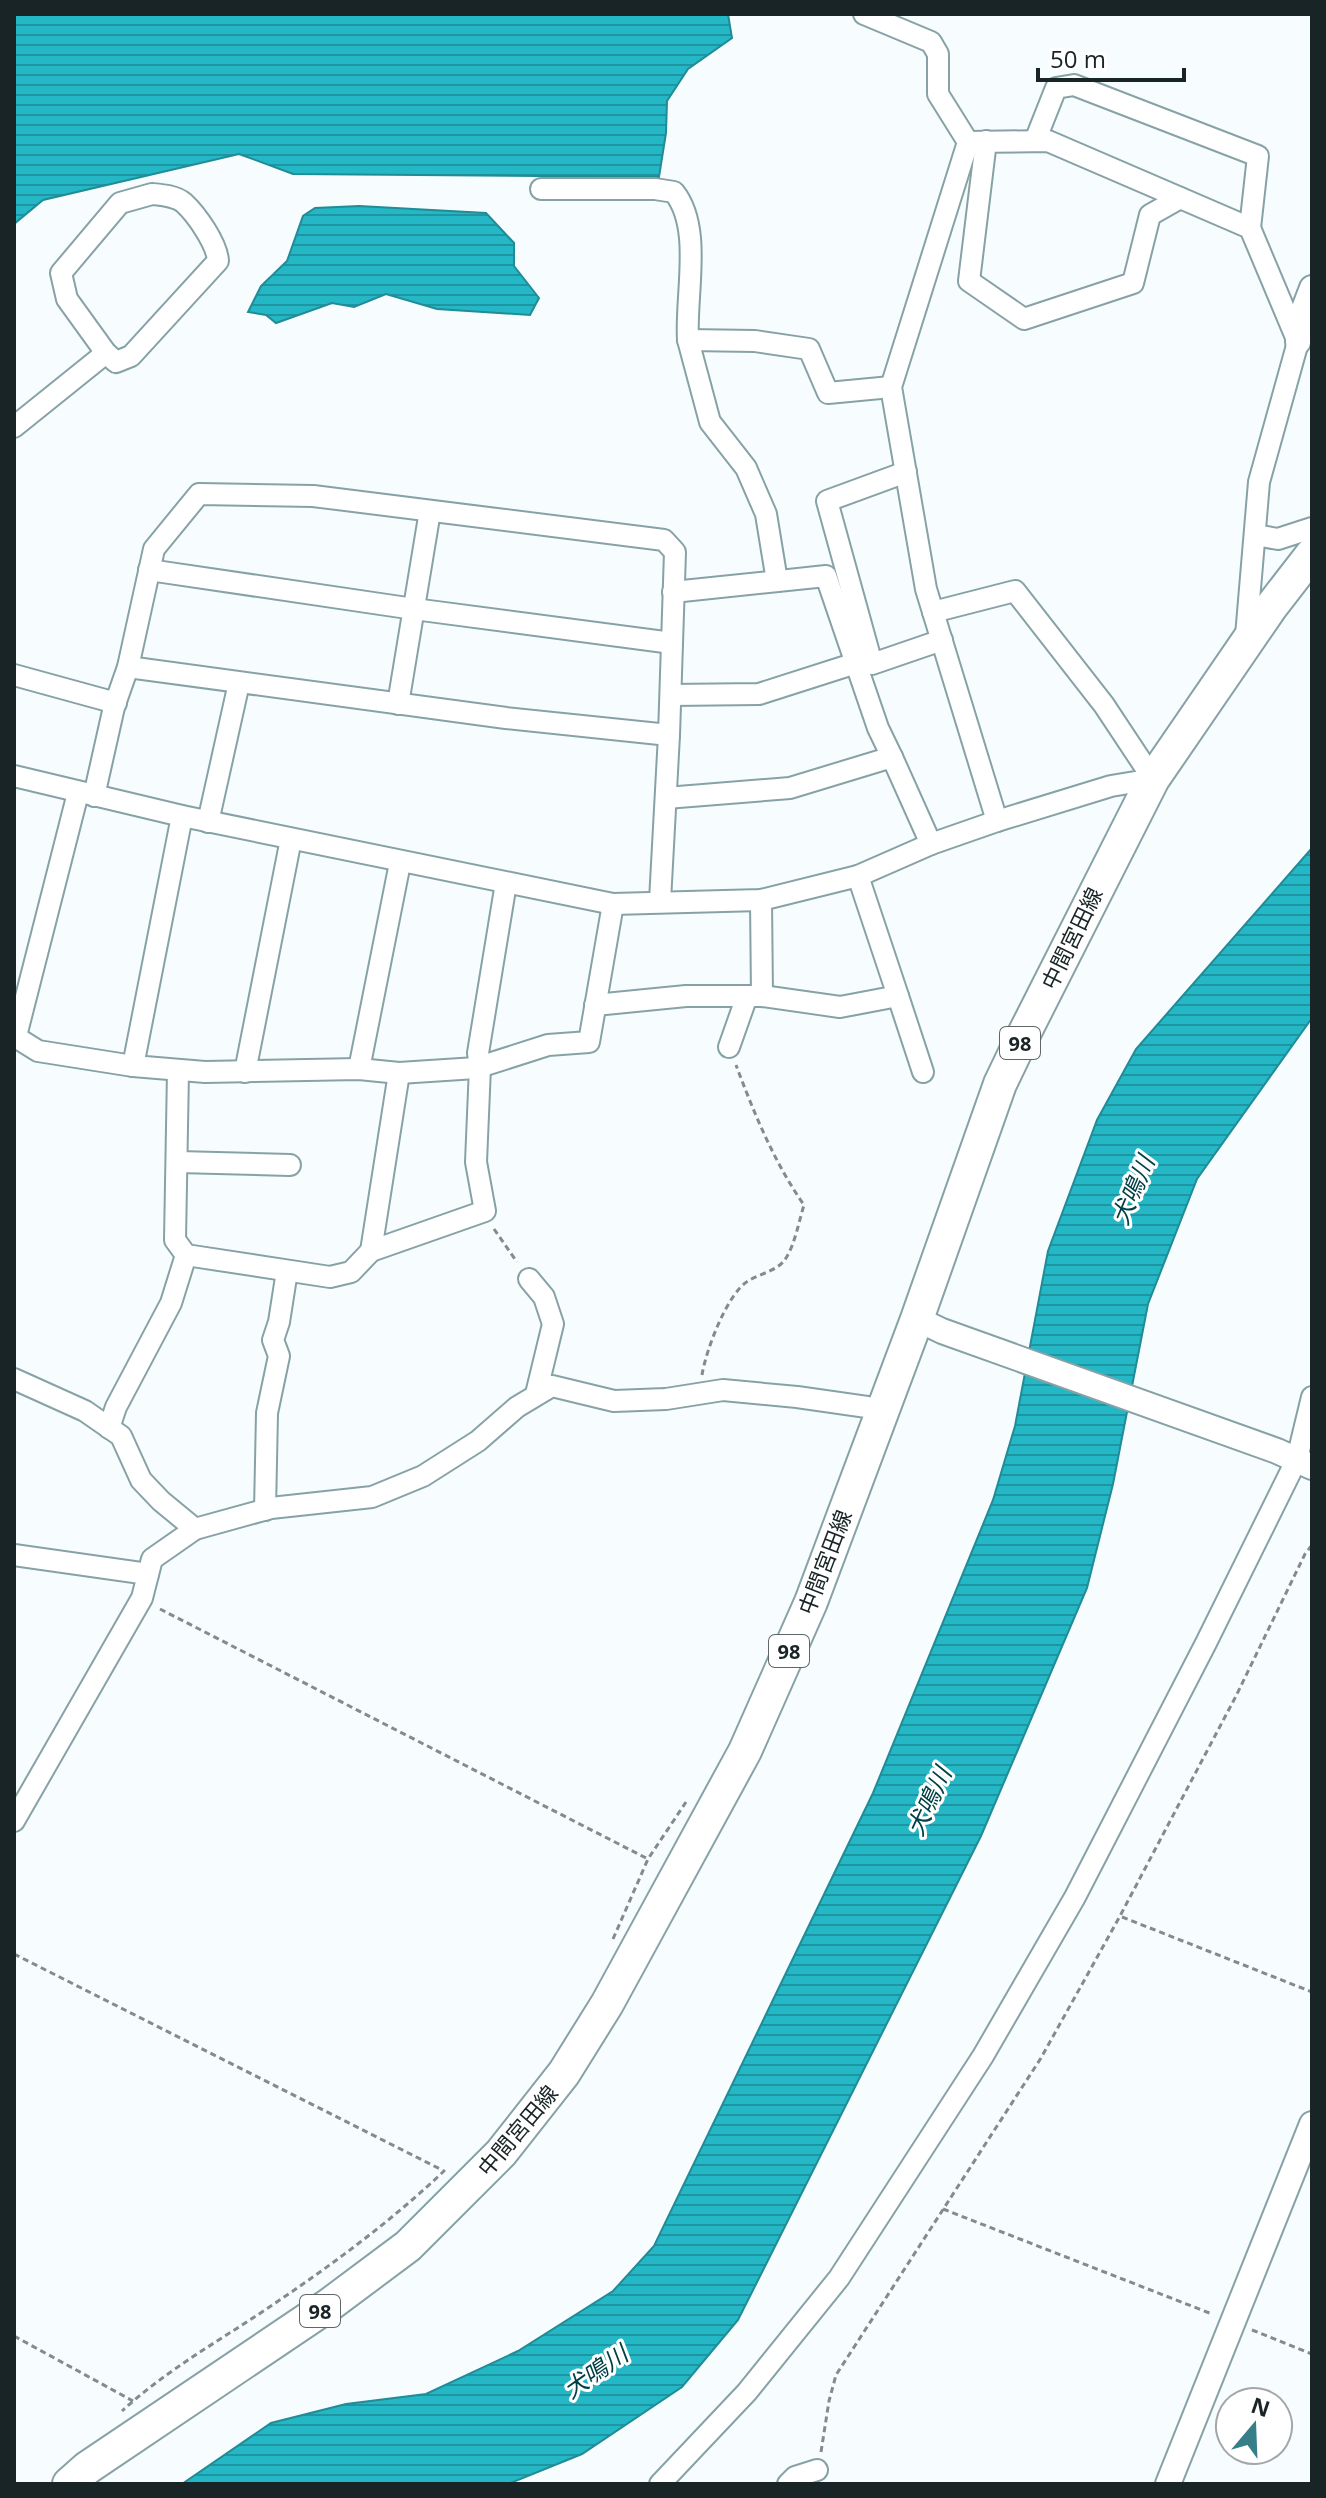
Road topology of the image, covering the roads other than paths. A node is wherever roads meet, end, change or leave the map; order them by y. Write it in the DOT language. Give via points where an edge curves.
graph roads {
  1 [pos="864,14"];
  2 [pos="1035,141"];
  3 [pos="977,142"];
  4 [pos="541,189"];
  5 [pos="1180,198"];
  6 [pos="1250,228"];
  7 [pos="1312,288"];
  8 [pos="688,340"];
  9 [pos="1298,342"];
  10 [pos="106,353"];
  11 [pos="891,387"];
  12 [pos="14,427"];
  13 [pos="906,472"];
  14 [pos="430,511"];
  15 [pos="1312,528"];
  16 [pos="1255,535"];
  17 [pos="1312,554"];
  18 [pos="149,570"];
  19 [pos="777,581"];
  20 [pos="673,592"];
  21 [pos="414,609"];
  22 [pos="933,612"];
  23 [pos="942,640"];
  24 [pos="672,643"];
  25 [pos="1246,645"];
  26 [pos="856,663"];
  27 [pos="128,667"];
  28 [pos="14,675"];
  29 [pos="239,683"];
  30 [pos="671,695"];
  31 [pos="116,703"];
  32 [pos="398,704"];
  33 [pos="669,735"];
  34 [pos="892,757"];
  35 [pos="14,776"];
  36 [pos="1153,779"];
  37 [pos="86,794"];
  38 [pos="666,798"];
  39 [pos="182,816"];
  40 [pos="997,821"];
  41 [pos="208,822"];
  42 [pos="291,839"];
  43 [pos="931,844"];
  44 [pos="400,863"];
  45 [pos="858,876"];
  46 [pos="506,883"];
  47 [pos="761,900"];
  48 [pos="660,901"];
  49 [pos="613,904"];
  50 [pos="754,996"];
  51 [pos="898,996"];
  52 [pos="595,1005"];
  53 [pos="15,1036"];
  54 [pos="729,1047"];
  55 [pos="133,1066"];
  56 [pos="480,1067"];
  57 [pos="359,1069"];
  58 [pos="178,1071"];
  59 [pos="245,1072"];
  60 [pos="923,1072"];
  61 [pos="399,1073"];
  62 [pos="178,1162"];
  63 [pos="290,1165"];
  64 [pos="371,1251"];
  65 [pos="186,1255"];
  66 [pos="287,1271"];
  67 [pos="529,1279"];
  68 [pos="930,1325"];
  69 [pos="14,1379"];
  70 [pos="536,1394"];
  71 [pos="1312,1397"];
  72 [pos="881,1412"];
  73 [pos="109,1428"];
  74 [pos="1295,1459"];
  75 [pos="265,1510"];
  76 [pos="195,1529"];
  77 [pos="14,1555"];
  78 [pos="148,1574"];
  79 [pos="14,1821"];
  80 [pos="1312,2124"];
  81 [pos="815,2477"];
  82 [pos="69,2484"];
  83 [pos="660,2484"];
  84 [pos="788,2484"];
  85 [pos="1168,2484"];
  1 -- 3 [label="street" via="931,42 938,54 938,94"];
  2 -- 3 [label="street"];
  2 -- 5 [label="street" via="1048,141"];
  2 -- 6 [label="street" via="1056,88 1074,85 1258,156"];
  3 -- 5 [label="street" via="969,281 1024,319 1133,283 1150,215"];
  3 -- 11 [label="street"];
  4 -- 8 [label="street" via="674,192 685,205 691,244"];
  5 -- 6 [label="street"];
  6 -- 9 [label="street"];
  7 -- 9 [label="street"];
  8 -- 11 [label="street" via="809,349 828,393"];
  8 -- 19 [label="street" via="710,422 746,468 766,514"];
  9 -- 16 [label="street" via="1259,482"];
  10 -- 10 [label="street" via="67,299 61,273 120,203 152,194 183,202 217,248 218,261 131,356 116,362"];
  10 -- 12 [label="street"];
  11 -- 13 [label="street"];
  13 -- 22 [label="street"];
  13 -- 23 [label="street" via="827,501 872,664"];
  14 -- 18 [label="street" via="313,496 199,494 154,549"];
  14 -- 20 [label="street" via="664,540 675,552"];
  14 -- 21 [label="street"];
  15 -- 16 [label="street" via="1278,539"];
  16 -- 25 [label="street"];
  17 -- 25 [label="main road, 中間宮田線 / 98"];
  18 -- 21 [label="street"];
  18 -- 27 [label="street"];
  19 -- 20 [label="street"];
  19 -- 26 [label="street" via="826,576"];
  20 -- 24 [label="street"];
  21 -- 24 [label="street"];
  21 -- 32 [label="street"];
  22 -- 23 [label="street"];
  22 -- 36 [label="street" via="1015,591 1104,705"];
  23 -- 40 [label="street"];
  24 -- 30 [label="street"];
  25 -- 36 [label="main road, 中間宮田線 / 98"];
  26 -- 30 [label="street" via="759,694"];
  26 -- 34 [label="street"];
  27 -- 29 [label="street"];
  27 -- 31 [label="street"];
  28 -- 31 [label="street"];
  29 -- 32 [label="street"];
  29 -- 41 [label="street"];
  30 -- 33 [label="street"];
  31 -- 37 [label="street"];
  32 -- 33 [label="street"];
  33 -- 38 [label="street"];
  34 -- 38 [label="street" via="790,788"];
  34 -- 43 [label="street"];
  35 -- 37 [label="street"];
  36 -- 40 [label="street" via="1111,786"];
  36 -- 68 [label="main road, 中間宮田線 / 98" via="1000,1084"];
  37 -- 39 [label="street"];
  37 -- 53 [label="street"];
  38 -- 48 [label="street"];
  39 -- 41 [label="street"];
  39 -- 55 [label="street"];
  40 -- 43 [label="street"];
  41 -- 42 [label="street"];
  42 -- 44 [label="street"];
  42 -- 59 [label="street"];
  43 -- 45 [label="street"];
  44 -- 46 [label="street"];
  44 -- 57 [label="street"];
  45 -- 47 [label="street"];
  45 -- 51 [label="street"];
  46 -- 49 [label="street"];
  46 -- 56 [label="street"];
  47 -- 48 [label="street"];
  47 -- 50 [label="street"];
  48 -- 49 [label="street"];
  49 -- 52 [label="street"];
  50 -- 51 [label="street" via="840,1007"];
  50 -- 52 [label="street"];
  50 -- 54 [label="street"];
  51 -- 60 [label="street"];
  52 -- 56 [label="street" via="589,1042 548,1045"];
  53 -- 55 [label="street" via="38,1051"];
  55 -- 58 [label="street"];
  56 -- 61 [label="street"];
  56 -- 64 [label="street" via="476,1162 485,1211"];
  57 -- 59 [label="street"];
  57 -- 61 [label="street"];
  58 -- 59 [label="street"];
  58 -- 62 [label="street"];
  61 -- 64 [label="street"];
  62 -- 63 [label="street"];
  62 -- 65 [label="street" via="175,1240"];
  64 -- 66 [label="street" via="351,1272 330,1277"];
  65 -- 66 [label="street"];
  65 -- 73 [label="street" via="171,1303"];
  66 -- 75 [label="street" via="273,1340 279,1356 267,1413"];
  67 -- 70 [label="street" via="544,1297 553,1324"];
  68 -- 72 [label="main road, 中間宮田線 / 98"];
  68 -- 74 [label="street"];
  69 -- 73 [label="street" via="85,1411"];
  70 -- 72 [label="street" via="552,1386 614,1401 723,1390"];
  70 -- 75 [label="street" via="423,1476 372,1497"];
  71 -- 74 [label="street"];
  72 -- 82 [label="main road, 中間宮田線 / 98" via="811,1602 745,1751 564,2073 501,2153 408,2246"];
  73 -- 76 [label="street" via="121,1436 141,1480"];
  74 -- 83 [label="street" via="1075,1897 983,2056 839,2278 747,2392"];
  75 -- 76 [label="street"];
  76 -- 78 [label="street" via="152,1559"];
  77 -- 78 [label="street"];
  78 -- 79 [label="street" via="142,1598"];
  80 -- 85 [label="street"];
  81 -- 84 [label="street" via="795,2477"];
}
